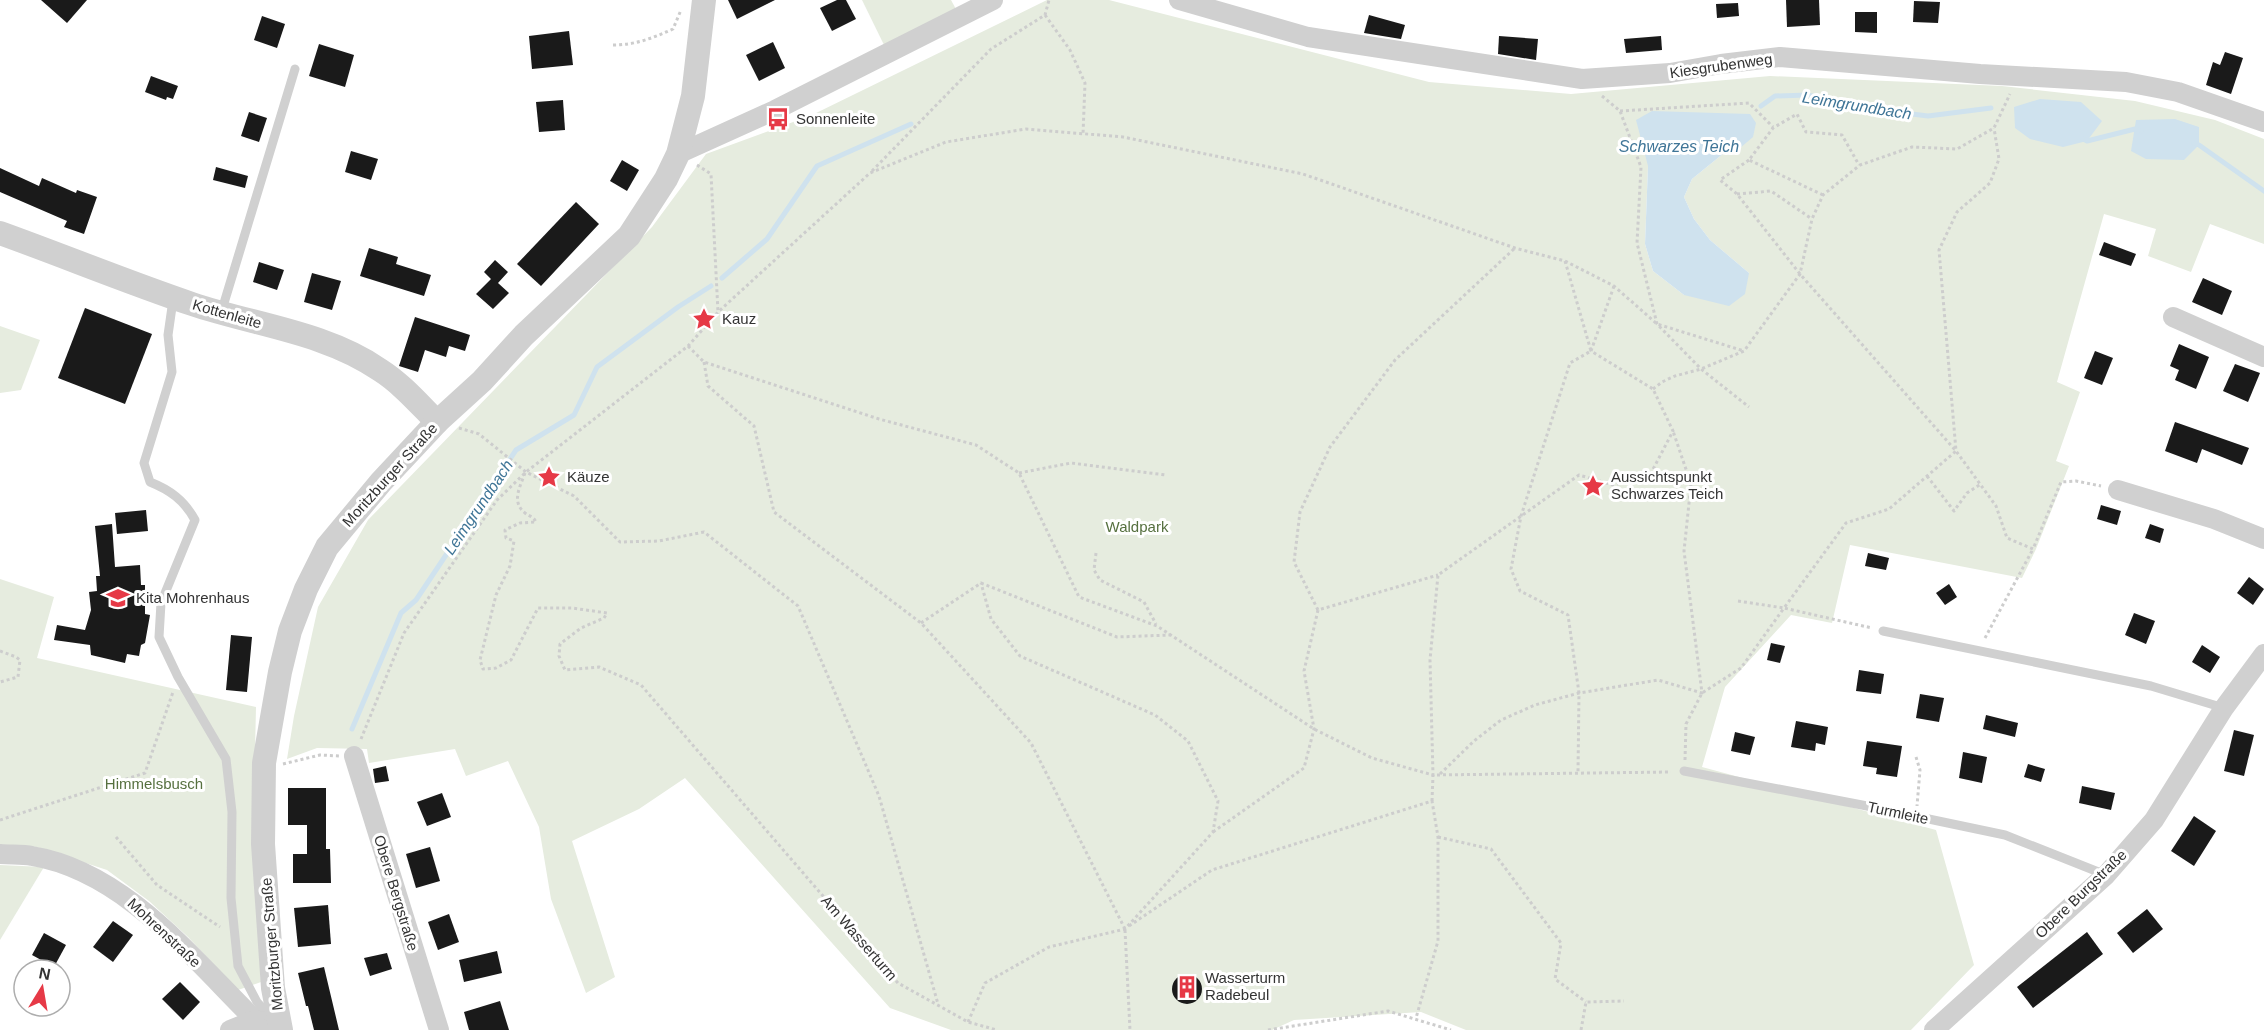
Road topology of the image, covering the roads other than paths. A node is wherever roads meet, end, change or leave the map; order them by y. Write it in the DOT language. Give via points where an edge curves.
graph roads {
  1 [pos="704,0"];
  2 [pos="993,0"];
  3 [pos="1179,0"];
  4 [pos="295,69"];
  5 [pos="2264,122"];
  6 [pos="678,154"];
  7 [pos="0,233"];
  8 [pos="173,297"];
  9 [pos="221,313"];
  10 [pos="2173,316"];
  11 [pos="2264,357"];
  12 [pos="437,422"];
  13 [pos="2118,490"];
  14 [pos="2264,539"];
  15 [pos="1883,631"];
  16 [pos="2264,654"];
  17 [pos="2224,708"];
  18 [pos="354,756"];
  19 [pos="1684,771"];
  20 [pos="0,854"];
  21 [pos="2106,875"];
  22 [pos="255,1020"];
  23 [pos="280,1028"];
  24 [pos="230,1030"];
  25 [pos="439,1030"];
  26 [pos="1934,1030"];
  1 -- 6 [label="street, Moritzburger Straße" via="693,96"];
  2 -- 6 [label="street" via="775,110"];
  3 -- 5 [label="street, Kiesgrubenweg" via="1308,37 1582,79 1670,73 1780,57 2126,82 2178,92"];
  4 -- 9 [label="lane"];
  6 -- 12 [label="street, Moritzburger Straße" via="629,236"];
  7 -- 8 [label="street, Kottenleite"];
  8 -- 9 [label="street, Kottenleite"];
  8 -- 23 [label="lane" via="168,335 172,372 144,464 150,482 169,490 188,506 195,520 161,603 159,638 225,759 232,812 231,898 238,966 257,1002"];
  9 -- 12 [label="street, Kottenleite" via="314,339 356,356 381,370"];
  10 -- 11 [label="street"];
  12 -- 23 [label="street, Moritzburger Straße" via="327,547 290,631 264,763 263,844 273,988"];
  13 -- 14 [label="street" via="2214,519"];
  15 -- 17 [label="lane" via="2151,686"];
  16 -- 17 [label="street, Obere Burgstraße"];
  17 -- 21 [label="street, Obere Burgstraße" via="2154,820"];
  18 -- 25 [label="street, Obere Bergstraße"];
  19 -- 21 [label="lane, Turmleite" via="2005,836"];
  20 -- 22 [label="street, Mohrenstraße" via="32,856 79,870 134,902"];
  21 -- 26 [label="street, Obere Burgstraße"];
  22 -- 23 [label="street"];
  22 -- 24 [label="street"];
}
